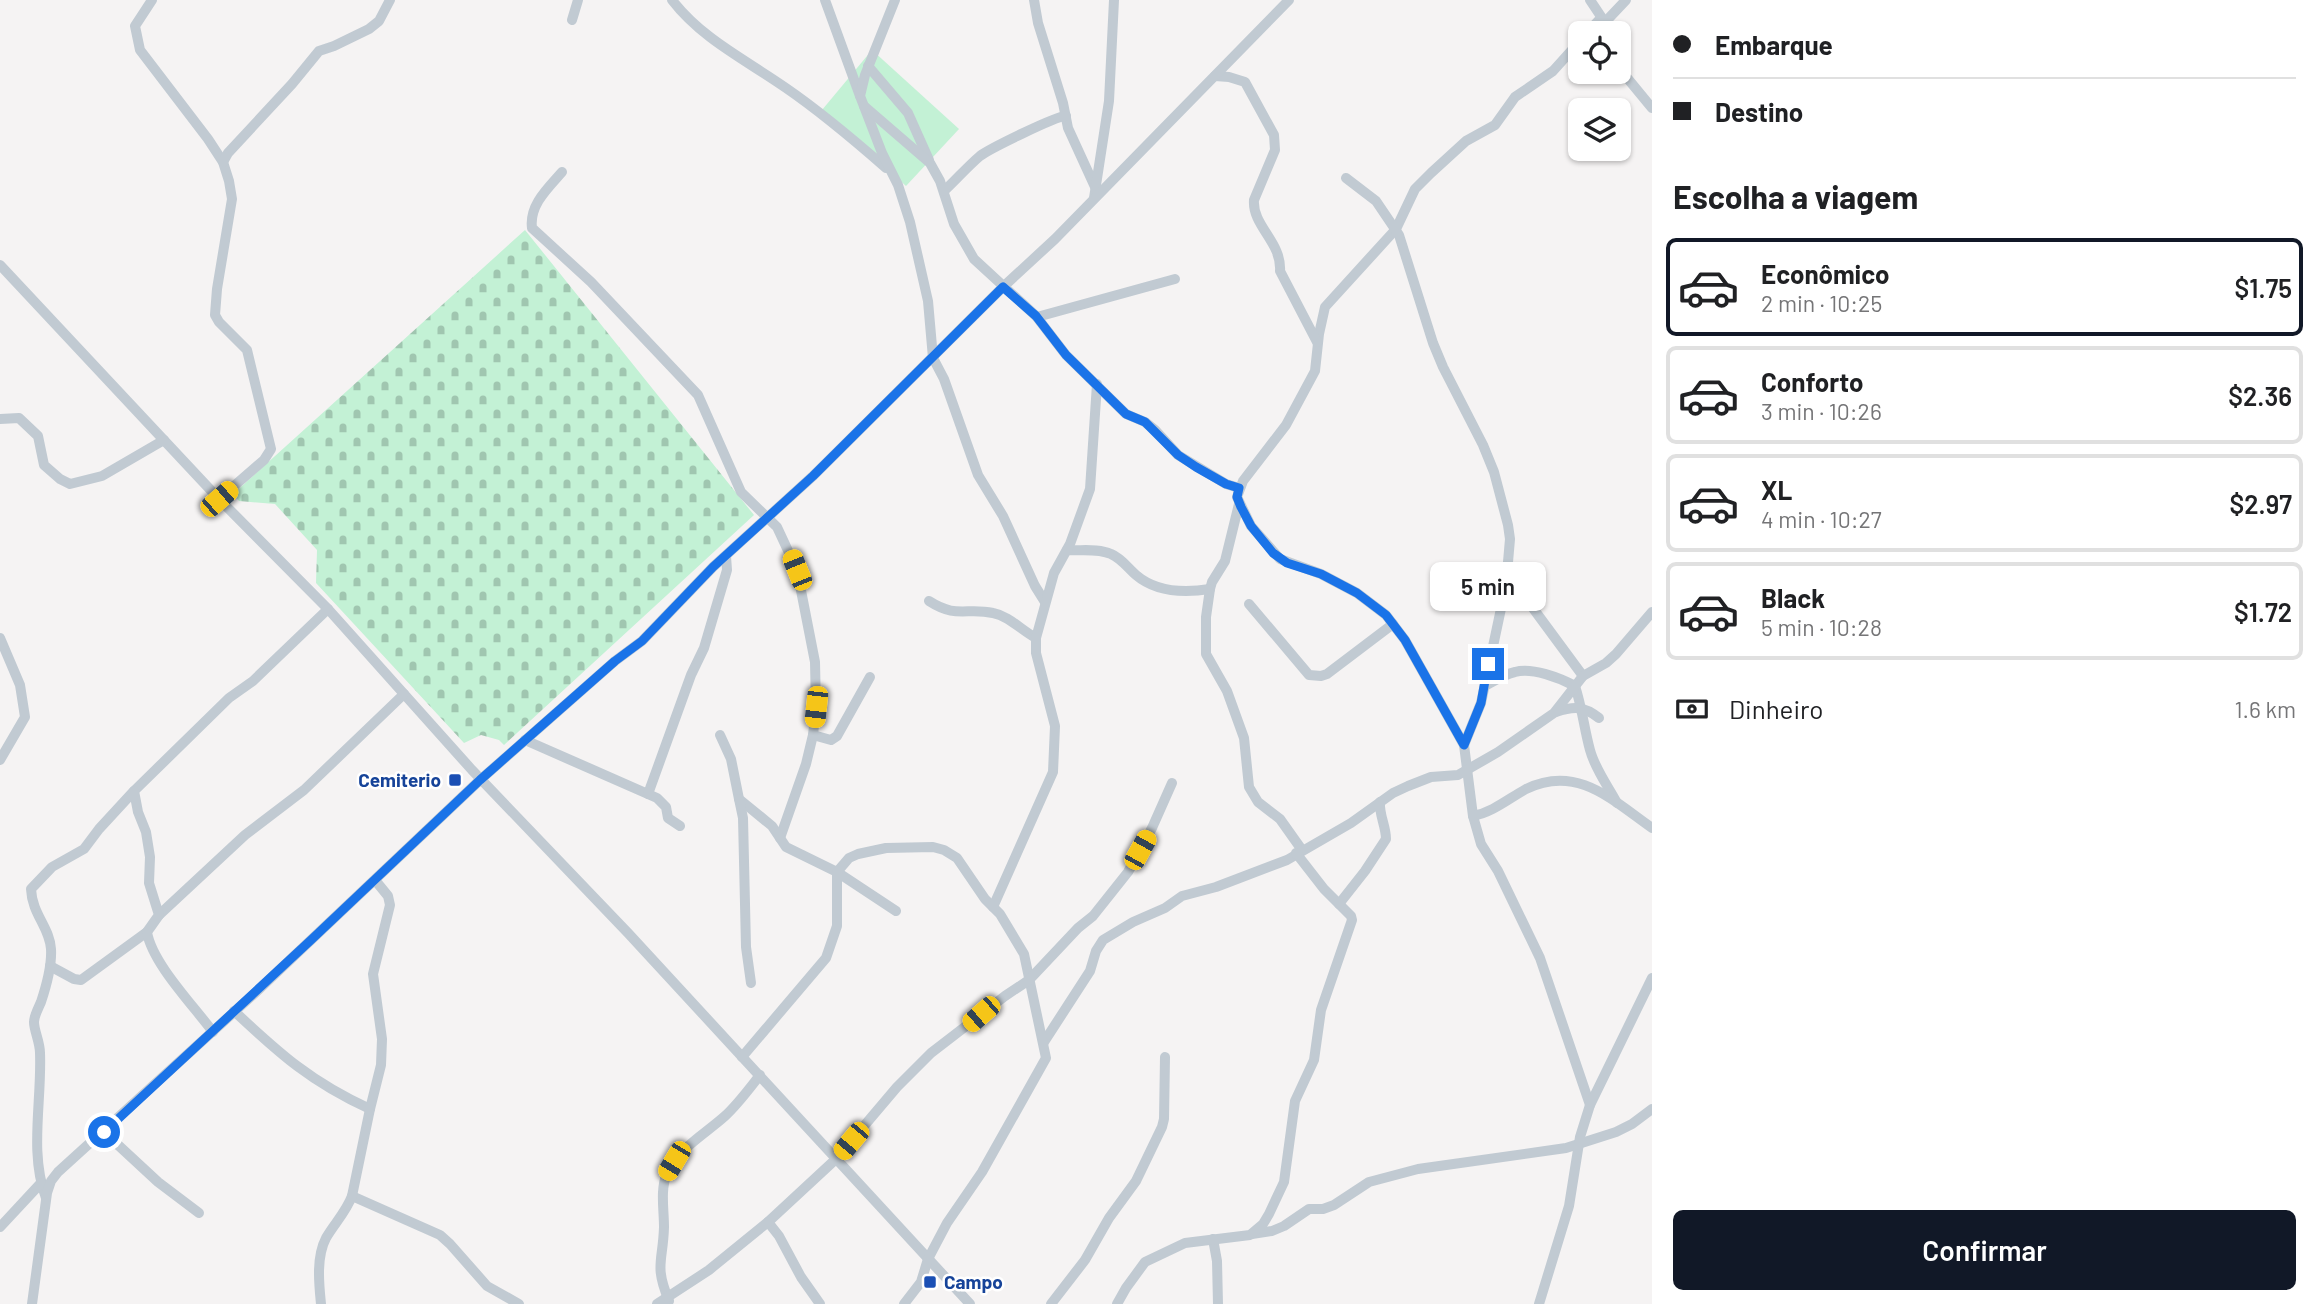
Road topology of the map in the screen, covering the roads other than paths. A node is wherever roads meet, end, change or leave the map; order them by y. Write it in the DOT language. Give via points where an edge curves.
graph roads {
  1 [pos="152,0"];
  2 [pos="390,0"];
  3 [pos="578,0"];
  4 [pos="672,0"];
  5 [pos="825,0"];
  6 [pos="895,0"];
  7 [pos="1034,0"];
  8 [pos="1114,0"];
  9 [pos="1289,0"];
  10 [pos="1590,0"];
  11 [pos="1626,0"];
  12 [pos="572,20"];
  13 [pos="1602,21"];
  14 [pos="1607,21"];
  15 [pos="1568,54"];
  16 [pos="868,66"];
  17 [pos="1227,71"];
  18 [pos="1631,82"];
  19 [pos="862,101"];
  20 [pos="1652,107"];
  21 [pos="1066,116"];
  22 [pos="223,162"];
  23 [pos="930,163"];
  24 [pos="562,172"];
  25 [pos="891,172"];
  26 [pos="1346,178"];
  27 [pos="944,191"];
  28 [pos="1095,193"];
  29 [pos="1396,229"];
  30 [pos="0,265"];
  31 [pos="1175,279"];
  32 [pos="1003,287"];
  33 [pos="1037,317"];
  34 [pos="1318,344"];
  35 [pos="933,358"];
  36 [pos="1097,384"];
  37 [pos="0,419"];
  38 [pos="164,440"];
  39 [pos="1239,488"];
  40 [pos="219,499"];
  41 [pos="1240,504"];
  42 [pos="769,518"];
  43 [pos="1067,550"];
  44 [pos="726,556"];
  45 [pos="1507,573"];
  46 [pos="1210,589"];
  47 [pos="929,601"];
  48 [pos="1045,602"];
  49 [pos="1249,604"];
  50 [pos="328,609"];
  51 [pos="1652,612"];
  52 [pos="1393,624"];
  53 [pos="0,638"];
  54 [pos="1036,638"];
  55 [pos="1583,676"];
  56 [pos="870,677"];
  57 [pos="1485,686"];
  58 [pos="1575,686"];
  59 [pos="404,694"];
  60 [pos="1582,708"];
  61 [pos="1554,713"];
  62 [pos="1599,718"];
  63 [pos="720,735"];
  64 [pos="813,735"];
  65 [pos="525,740"];
  66 [pos="1464,745"];
  67 [pos="0,760"];
  68 [pos="1468,767"];
  69 [pos="480,780"];
  70 [pos="1172,783"];
  71 [pos="134,791"];
  72 [pos="648,794"];
  73 [pos="739,799"];
  74 [pos="1380,802"];
  75 [pos="1617,803"];
  76 [pos="1473,816"];
  77 [pos="680,826"];
  78 [pos="1652,828"];
  79 [pos="780,838"];
  80 [pos="1299,852"];
  81 [pos="837,872"];
  82 [pos="376,880"];
  83 [pos="1339,904"];
  84 [pos="993,906"];
  85 [pos="896,911"];
  86 [pos="159,915"];
  87 [pos="147,932"];
  88 [pos="50,966"];
  89 [pos="1652,978"];
  90 [pos="1029,980"];
  91 [pos="751,983"];
  92 [pos="234,1011"];
  93 [pos="213,1032"];
  94 [pos="1044,1042"];
  95 [pos="742,1057"];
  96 [pos="1165,1057"];
  97 [pos="760,1075"];
  98 [pos="1590,1105"];
  99 [pos="370,1109"];
  100 [pos="1652,1109"];
  101 [pos="104,1132"];
  102 [pos="1579,1144"];
  103 [pos="836,1158"];
  104 [pos="41,1183"];
  105 [pos="352,1196"];
  106 [pos="46,1198"];
  107 [pos="199,1213"];
  108 [pos="768,1222"];
  109 [pos="0,1227"];
  110 [pos="1250,1235"];
  111 [pos="1213,1239"];
  112 [pos="928,1259"];
  113 [pos="669,1301"];
  114 [pos="32,1304"];
  115 [pos="320,1304"];
  116 [pos="519,1304"];
  117 [pos="657,1304"];
  118 [pos="820,1304"];
  119 [pos="904,1304"];
  120 [pos="970,1304"];
  121 [pos="1051,1304"];
  122 [pos="1117,1304"];
  123 [pos="1218,1304"];
  124 [pos="1539,1304"];
  1 -- 22 [label="street" via="135,26 140,50"];
  2 -- 22 [label="street" via="369,29 319,51"];
  3 -- 12 [label="street"];
  4 -- 25 [label="street" via="728,51 808,105"];
  5 -- 19 [label="street"];
  6 -- 16 [label="street"];
  7 -- 21 [label="street"];
  8 -- 28 [label="street" via="1109,101"];
  9 -- 17 [label="street"];
  10 -- 13 [label="street"];
  11 -- 14 [label="street"];
  15 -- 29 [label="street" via="1553,71 1515,97 1490,130 1466,141 1415,189"];
  16 -- 19 [label="street"];
  16 -- 23 [label="street" via="908,113"];
  17 -- 28 [label="street" via="1215,76"];
  17 -- 34 [label="street" via="1245,82 1274,135 1275,150 1254,209 1274,242 1280,271"];
  18 -- 20 [label="street"];
  19 -- 23 [label="street"];
  19 -- 25 [label="street"];
  21 -- 27 [label="street" via="1054,117 981,155"];
  21 -- 28 [label="street"];
  22 -- 40 [label="street" via="233,199 215,315 247,350 271,449"];
  23 -- 27 [label="street"];
  24 -- 42 [label="street" via="531,213 531,228 592,282 698,395 741,492"];
  25 -- 35 [label="street" via="922,268"];
  26 -- 29 [label="street" via="1376,201"];
  27 -- 32 [label="street" via="954,223 974,260"];
  28 -- 32 [label="street"];
  29 -- 34 [label="street" via="1325,307"];
  29 -- 45 [label="street" via="1424,320 1494,472 1510,539"];
  30 -- 38 [label="street"];
  31 -- 33 [label="street"];
  32 -- 33 [label="street"];
  32 -- 35 [label="street"];
  33 -- 36 [label="street" via="1066,355"];
  34 -- 39 [label="street" via="1309,384 1286,425"];
  35 -- 42 [label="street"];
  35 -- 48 [label="street" via="978,475"];
  36 -- 39 [label="street" via="1126,414 1155,430 1178,455"];
  36 -- 43 [label="street" via="1090,489"];
  37 -- 38 [label="street" via="19,418 29,427 38,436 44,465 70,484 102,476"];
  38 -- 40 [label="street"];
  39 -- 41 [label="street"];
  40 -- 50 [label="street"];
  41 -- 46 [label="street" via="1226,561"];
  41 -- 52 [label="street" via="1251,526 1280,559 1357,593"];
  42 -- 44 [label="street"];
  42 -- 64 [label="street" via="790,552 805,603 817,685"];
  43 -- 46 [label="street" via="1108,552 1155,587 1193,592"];
  43 -- 48 [label="street"];
  44 -- 65 [label="street" via="642,641"];
  44 -- 72 [label="street" via="727,570 704,648"];
  45 -- 55 [label="street"];
  45 -- 57 [label="street"];
  46 -- 80 [label="street" via="1206,654 1227,691 1244,738 1249,787 1258,802 1280,819"];
  47 -- 54 [label="street" via="947,611 1002,615"];
  48 -- 54 [label="street"];
  49 -- 52 [label="street" via="1309,675 1327,674"];
  50 -- 59 [label="street"];
  50 -- 71 [label="street"];
  51 -- 55 [label="street" via="1616,654"];
  52 -- 66 [label="street"];
  53 -- 67 [label="street" via="20,685 25,717"];
  54 -- 84 [label="street" via="1055,726 1053,772"];
  55 -- 58 [label="street"];
  56 -- 64 [label="street" via="837,736 831,740"];
  57 -- 58 [label="street" via="1521,671"];
  57 -- 66 [label="street"];
  58 -- 60 [label="street"];
  58 -- 61 [label="street"];
  59 -- 69 [label="street"];
  59 -- 86 [label="street" via="304,790 245,835"];
  60 -- 61 [label="street"];
  60 -- 62 [label="street"];
  60 -- 75 [label="street" via="1590,751"];
  61 -- 68 [label="street"];
  63 -- 73 [label="street" via="731,759"];
  64 -- 79 [label="street"];
  65 -- 69 [label="street"];
  65 -- 72 [label="street"];
  66 -- 68 [label="street"];
  68 -- 74 [label="street" via="1458,775 1420,780"];
  68 -- 76 [label="street"];
  69 -- 82 [label="street"];
  69 -- 95 [label="street"];
  70 -- 90 [label="street" via="1119,885"];
  71 -- 86 [label="street" via="148,840 149,883"];
  71 -- 88 [label="street" via="84,849 59,862 31,889 35,912 49,938"];
  72 -- 77 [label="street" via="662,802 668,818"];
  73 -- 79 [label="street"];
  73 -- 91 [label="street"];
  74 -- 80 [label="street"];
  74 -- 83 [label="street" via="1386,839"];
  75 -- 76 [label="street" via="1587,784 1547,780"];
  75 -- 78 [label="street"];
  76 -- 98 [label="street" via="1481,844 1540,958"];
  79 -- 81 [label="street" via="786,847"];
  80 -- 83 [label="street"];
  80 -- 94 [label="street" via="1266,869 1182,896 1103,940 1090,971"];
  81 -- 84 [label="street" via="849,858 869,850 933,847 957,858"];
  81 -- 85 [label="street"];
  81 -- 95 [label="street" via="837,926 825,958"];
  82 -- 92 [label="street"];
  82 -- 99 [label="street" via="390,905 373,974 383,1051"];
  83 -- 110 [label="street" via="1350,916 1351,925 1321,1010 1314,1060 1295,1101 1284,1182 1263,1224"];
  84 -- 90 [label="street" via="1024,954"];
  86 -- 87 [label="street"];
  87 -- 88 [label="street" via="81,979"];
  87 -- 93 [label="street" via="164,970"];
  88 -- 104 [label="street" via="33,1020 40,1055"];
  89 -- 98 [label="street"];
  90 -- 94 [label="street"];
  90 -- 103 [label="street" via="931,1053"];
  92 -- 93 [label="street"];
  92 -- 99 [label="street" via="314,1080"];
  93 -- 101 [label="street"];
  94 -- 112 [label="street" via="1044,1066"];
  95 -- 97 [label="street"];
  96 -- 121 [label="street" via="1162,1128 1136,1181"];
  97 -- 103 [label="street"];
  97 -- 113 [label="street" via="667,1174 659,1270"];
  98 -- 102 [label="street"];
  99 -- 105 [label="street"];
  100 -- 102 [label="street" via="1633,1124"];
  101 -- 106 [label="street" via="58,1172"];
  101 -- 107 [label="street"];
  102 -- 110 [label="street" via="1418,1169 1369,1182 1334,1205 1309,1209 1284,1226"];
  102 -- 124 [label="street" via="1569,1206"];
  103 -- 108 [label="street"];
  103 -- 112 [label="street"];
  104 -- 106 [label="street"];
  104 -- 109 [label="street"];
  105 -- 115 [label="street" via="325,1240"];
  105 -- 116 [label="street" via="440,1235 487,1286"];
  106 -- 114 [label="street"];
  108 -- 113 [label="street"];
  108 -- 118 [label="street"];
  110 -- 111 [label="street"];
  111 -- 122 [label="street" via="1185,1243 1145,1262"];
  111 -- 123 [label="street"];
  112 -- 119 [label="street" via="921,1282"];
  112 -- 120 [label="street"];
  113 -- 117 [label="street"];
}
